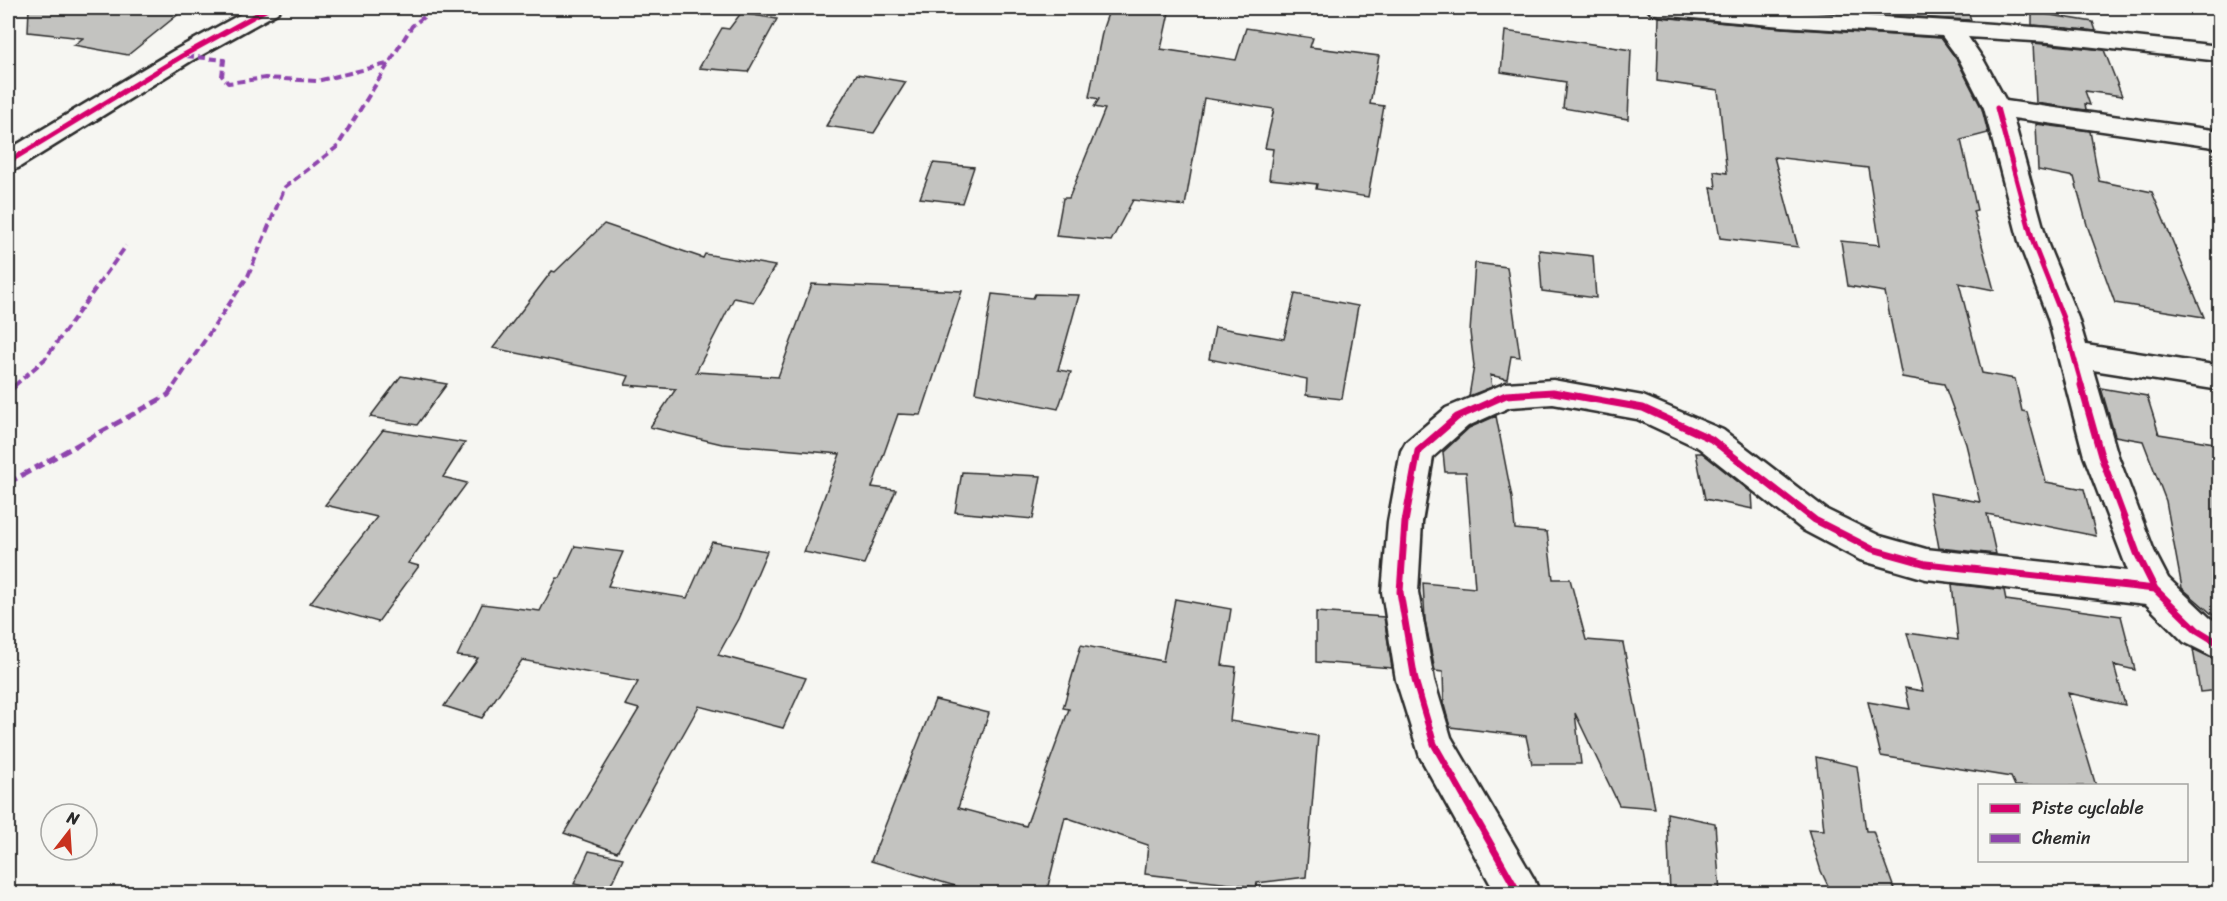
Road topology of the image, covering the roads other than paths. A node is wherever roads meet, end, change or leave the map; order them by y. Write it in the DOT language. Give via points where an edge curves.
graph roads {
  1 [pos="269,8"];
  2 [pos="1659,8"];
  3 [pos="1949,28"];
  4 [pos="2220,54"];
  5 [pos="1997,108"];
  6 [pos="2220,140"];
  7 [pos="8,162"];
  8 [pos="2073,355"];
  9 [pos="2220,378"];
  10 [pos="2155,589"];
  11 [pos="2220,644"];
  12 [pos="1519,894"];
  1 -- 7 [label="street"];
  2 -- 3 [label="street"];
  3 -- 4 [label="street"];
  3 -- 5 [label="street"];
  5 -- 6 [label="street"];
  5 -- 8 [label="street" via="2034,245"];
  8 -- 9 [label="street"];
  8 -- 10 [label="street" via="2101,456 2137,553"];
  10 -- 11 [label="street" via="2198,630"];
  10 -- 12 [label="street" via="1926,564 1872,549 1815,520 1711,439 1643,408 1553,392 1506,395 1457,417 1418,451 1405,522 1400,592 1414,680 1434,744"];
}
